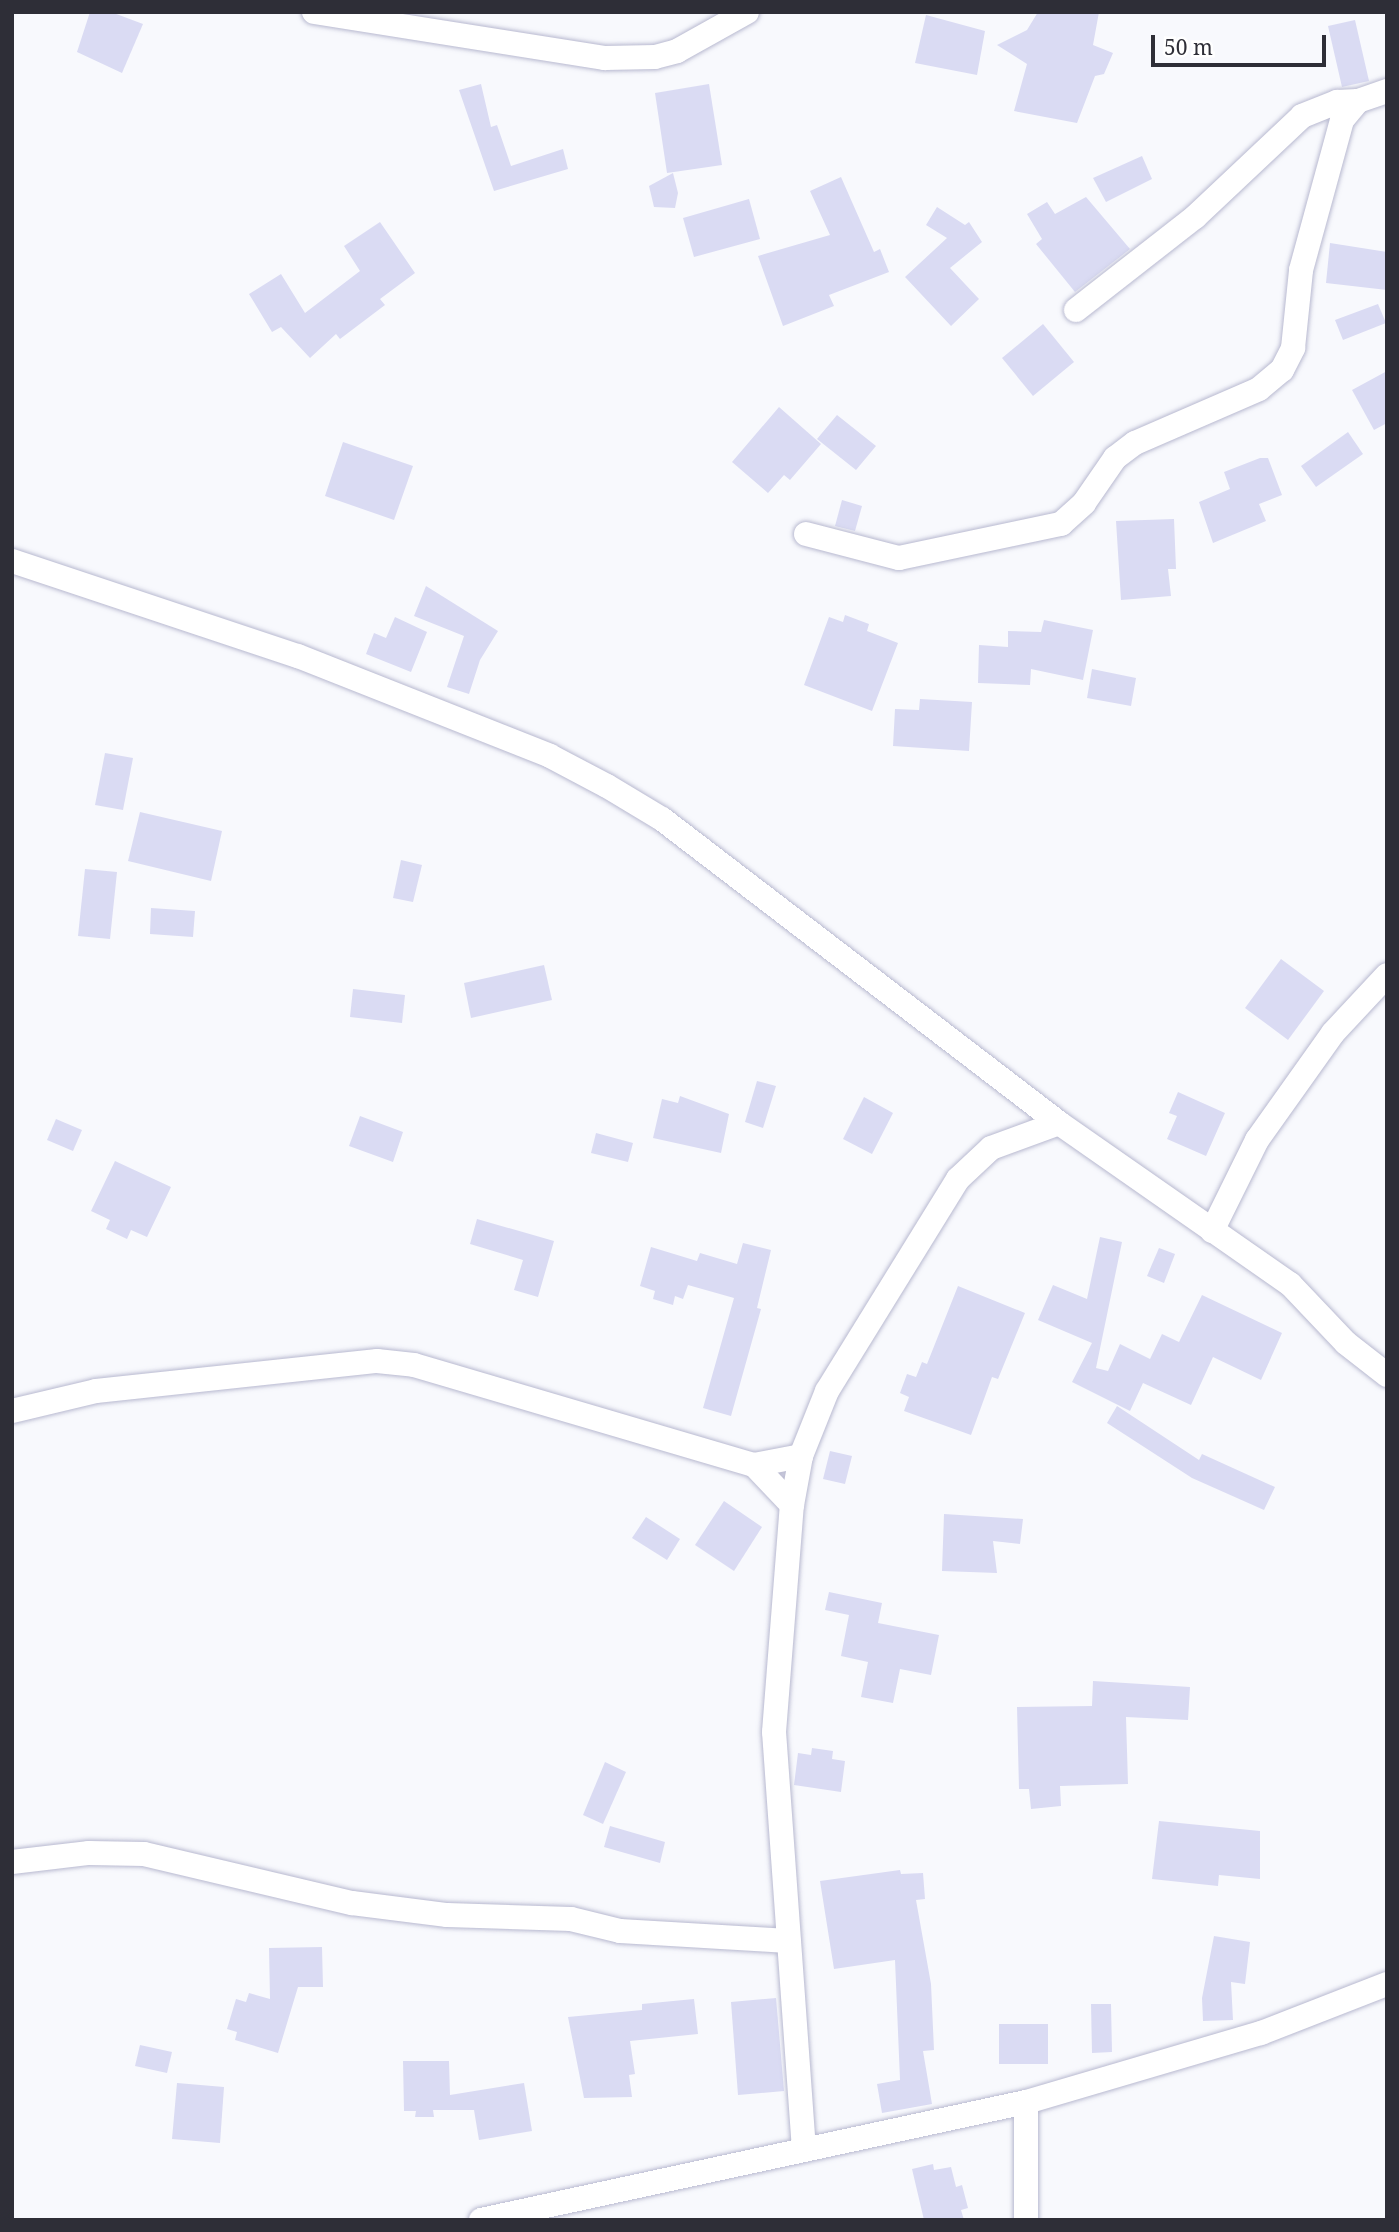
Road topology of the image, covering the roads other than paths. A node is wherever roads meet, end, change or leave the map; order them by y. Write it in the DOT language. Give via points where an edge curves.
graph roads {
  1 [pos="314,12"];
  2 [pos="747,12"];
  3 [pos="1387,91"];
  4 [pos="1358,101"];
  5 [pos="1076,310"];
  6 [pos="806,534"];
  7 [pos="12,561"];
  8 [pos="1387,975"];
  9 [pos="1059,1123"];
  10 [pos="1212,1231"];
  11 [pos="1387,1375"];
  12 [pos="12,1411"];
  13 [pos="801,1456"];
  14 [pos="754,1465"];
  15 [pos="792,1505"];
  16 [pos="12,1862"];
  17 [pos="789,1941"];
  18 [pos="1387,1984"];
  19 [pos="1026,2102"];
  20 [pos="804,2150"];
  21 [pos="481,2220"];
  22 [pos="1026,2220"];
  1 -- 2 [label="street" via="605,58 654,57 677,51"];
  3 -- 4 [label="street"];
  4 -- 5 [label="street" via="1337,102 1302,116 1195,217"];
  4 -- 6 [label="street" via="1342,120 1301,270 1293,348 1282,370 1259,390 1135,443 1115,458 1084,503 1061,524 899,558"];
  7 -- 9 [label="street" via="298,656 550,756 607,786 662,819"];
  8 -- 10 [label="street" via="1333,1033 1257,1140"];
  9 -- 10 [label="street"];
  9 -- 13 [label="street" via="990,1148 958,1179 827,1391"];
  10 -- 11 [label="street" via="1290,1284 1346,1343"];
  12 -- 14 [label="street" via="96,1391 377,1361 414,1365"];
  13 -- 14 [label="street"];
  13 -- 15 [label="street"];
  14 -- 15 [label="street"];
  15 -- 17 [label="street" via="774,1732"];
  16 -- 17 [label="street" via="89,1853 144,1854 352,1903 447,1915 571,1919 620,1931"];
  17 -- 20 [label="street"];
  18 -- 19 [label="street" via="1261,2032"];
  19 -- 20 [label="street"];
  19 -- 22 [label="street"];
  20 -- 21 [label="street"];
}
